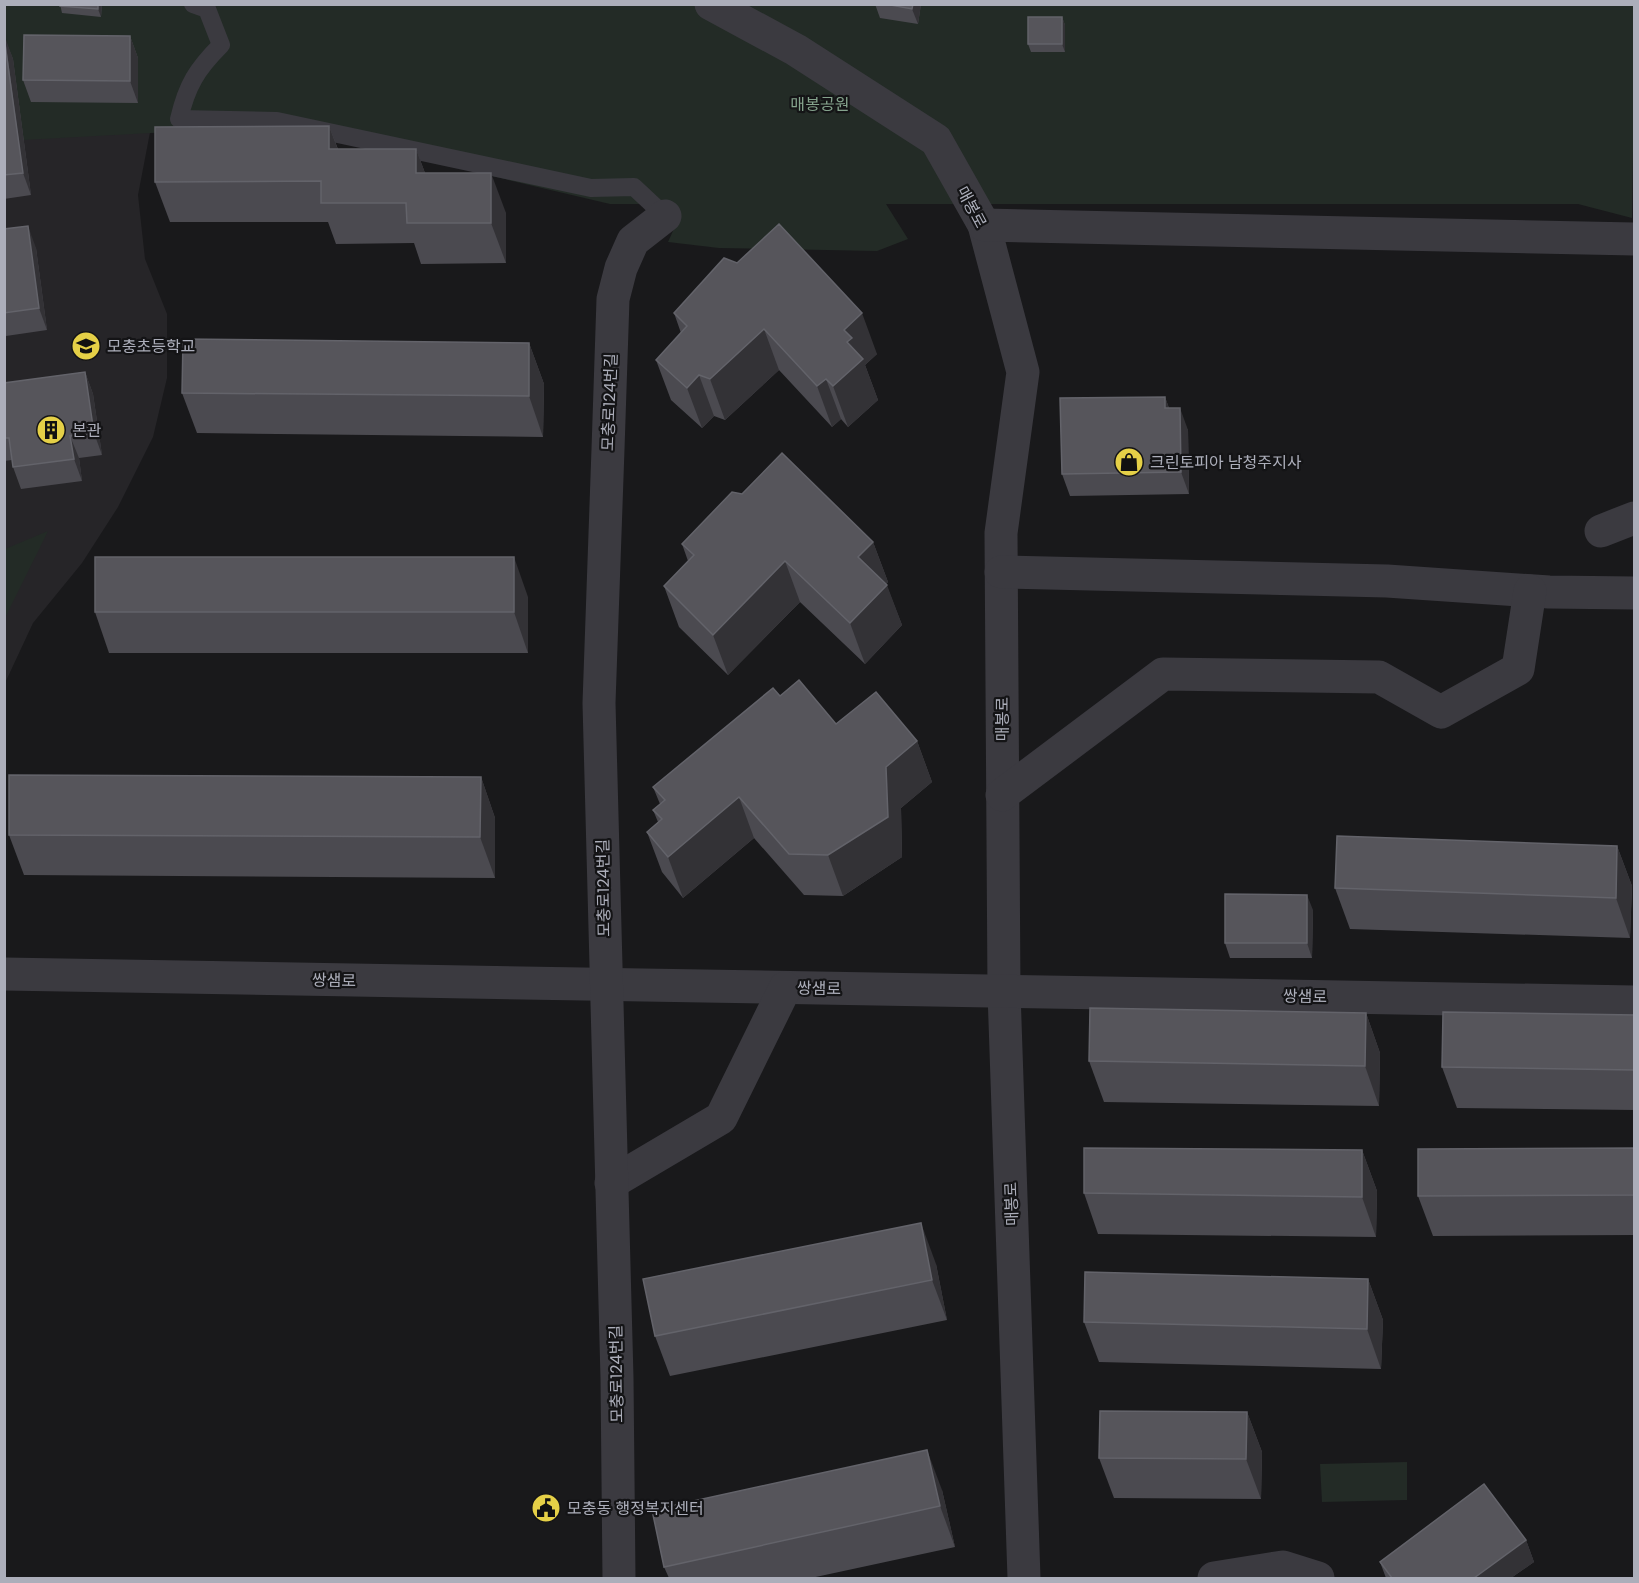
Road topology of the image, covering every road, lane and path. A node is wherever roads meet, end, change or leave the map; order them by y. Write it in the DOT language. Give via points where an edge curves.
graph roads {
  1 [pos="193,4"];
  2 [pos="711,4"];
  3 [pos="665,216"];
  4 [pos="984,225"];
  5 [pos="1635,239"];
  6 [pos="1635,518"];
  7 [pos="1601,531"];
  8 [pos="1001,572"];
  9 [pos="1530,591"];
  10 [pos="1635,593"];
  11 [pos="1002,795"];
  12 [pos="4,974"];
  13 [pos="605,984"];
  14 [pos="785,988"];
  15 [pos="1004,992"];
  16 [pos="1635,1002"];
  17 [pos="611,1183"];
  18 [pos="619,1578"];
  19 [pos="1024,1578"];
  20 [pos="1214,1578"];
  21 [pos="1318,1578"];
  1 -- 3 [label="lane" via="207,9 221,45 203,64 185,94 179,119 277,121 591,188 634,187"];
  2 -- 4 [label="street, 매봉로" via="796,50 936,140"];
  3 -- 13 [label="street, 모충로124번길" via="633,241 613,299 599,703"];
  4 -- 5 [label="street"];
  4 -- 8 [label="street, 매봉로" via="1023,372 1000,533"];
  6 -- 7 [label="street"];
  8 -- 9 [label="street" via="1387,581"];
  8 -- 11 [label="street, 매봉로"];
  9 -- 10 [label="street"];
  9 -- 11 [label="street" via="1518,669 1441,712 1379,677 1163,674"];
  11 -- 15 [label="street, 매봉로"];
  12 -- 13 [label="street, 쌍샘로"];
  13 -- 14 [label="street, 쌍샘로"];
  13 -- 17 [label="street, 모충로124번길"];
  14 -- 15 [label="street, 쌍샘로"];
  14 -- 17 [label="street" via="721,1118"];
  15 -- 16 [label="street, 쌍샘로"];
  15 -- 19 [label="street, 매봉로"];
  17 -- 18 [label="street, 모충로124번길"];
  20 -- 21 [label="street" via="1283,1567"];
}
